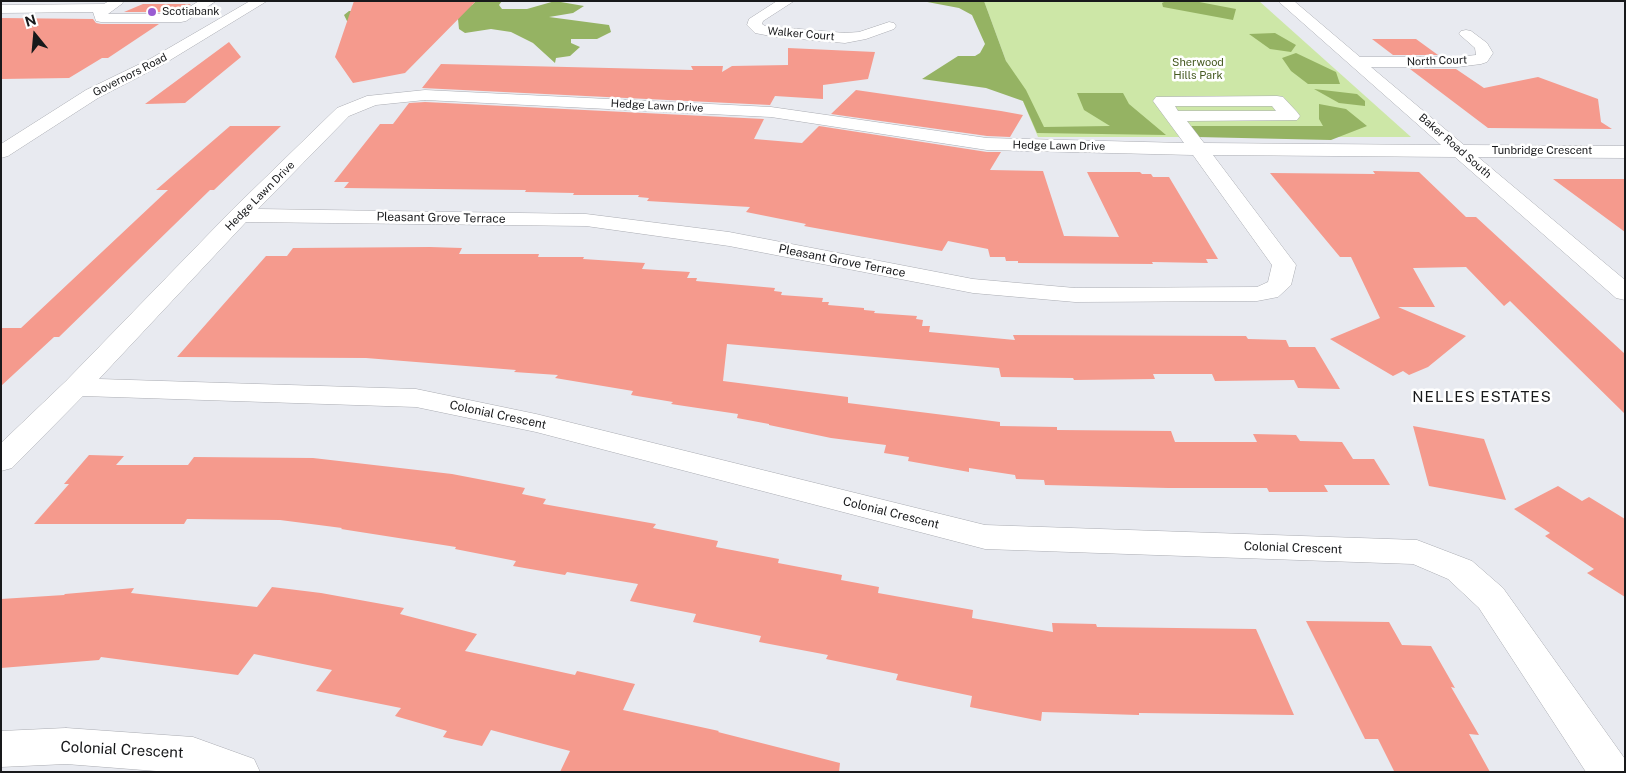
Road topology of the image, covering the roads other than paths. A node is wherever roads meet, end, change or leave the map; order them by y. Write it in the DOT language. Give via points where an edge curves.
graph roads {
  1 [pos="209,1"];
  2 [pos="260,1"];
  3 [pos="787,1"];
  4 [pos="1285,1"];
  5 [pos="107,6"];
  6 [pos="1,9"];
  7 [pos="71,22"];
  8 [pos="889,26"];
  9 [pos="1466,34"];
  10 [pos="1358,62"];
  11 [pos="1173,116"];
  12 [pos="1199,149"];
  13 [pos="1460,150"];
  14 [pos="1,152"];
  15 [pos="1625,152"];
  16 [pos="240,215"];
  17 [pos="1625,293"];
  18 [pos="76,387"];
  19 [pos="1,461"];
  20 [pos="1,749"];
  21 [pos="239,772"];
  22 [pos="1610,772"];
  1 -- 5 [label="street" via="181,18 101,18 100,13"];
  2 -- 14 [label="street, Governors Road" via="156,62 92,94"];
  3 -- 8 [label="street, Walker Court" via="756,19 754,25 760,30 776,33 845,38"];
  4 -- 10 [label="street, Baker Road South"];
  5 -- 6 [label="street"];
  5 -- 7 [label="street"];
  9 -- 10 [label="street, North Court" via="1482,46 1485,53 1481,59"];
  10 -- 13 [label="street, Baker Road South"];
  11 -- 11 [label="street" via="1162,102 1277,101 1291,116"];
  11 -- 12 [label="street"];
  12 -- 13 [label="street, Hedge Lawn Drive"];
  12 -- 16 [label="street, Hedge Lawn Drive" via="987,144 771,112 425,94 373,100 343,112"];
  12 -- 16 [label="street, Pleasant Grove Terrace" via="1284,265 1279,285 1269,292 1075,295 973,286 729,239 586,220"];
  13 -- 15 [label="street, Tunbridge Crescent"];
  13 -- 17 [label="street, Baker Road South"];
  16 -- 18 [label="street, Hedge Lawn Drive"];
  18 -- 19 [label="street, Hedge Lawn Drive"];
  18 -- 22 [label="street, Colonial Crescent" via="416,398 536,423 985,537 1417,552 1460,570 1491,598"];
  20 -- 21 [label="street, Colonial Crescent" via="66,746 193,755"];
}
